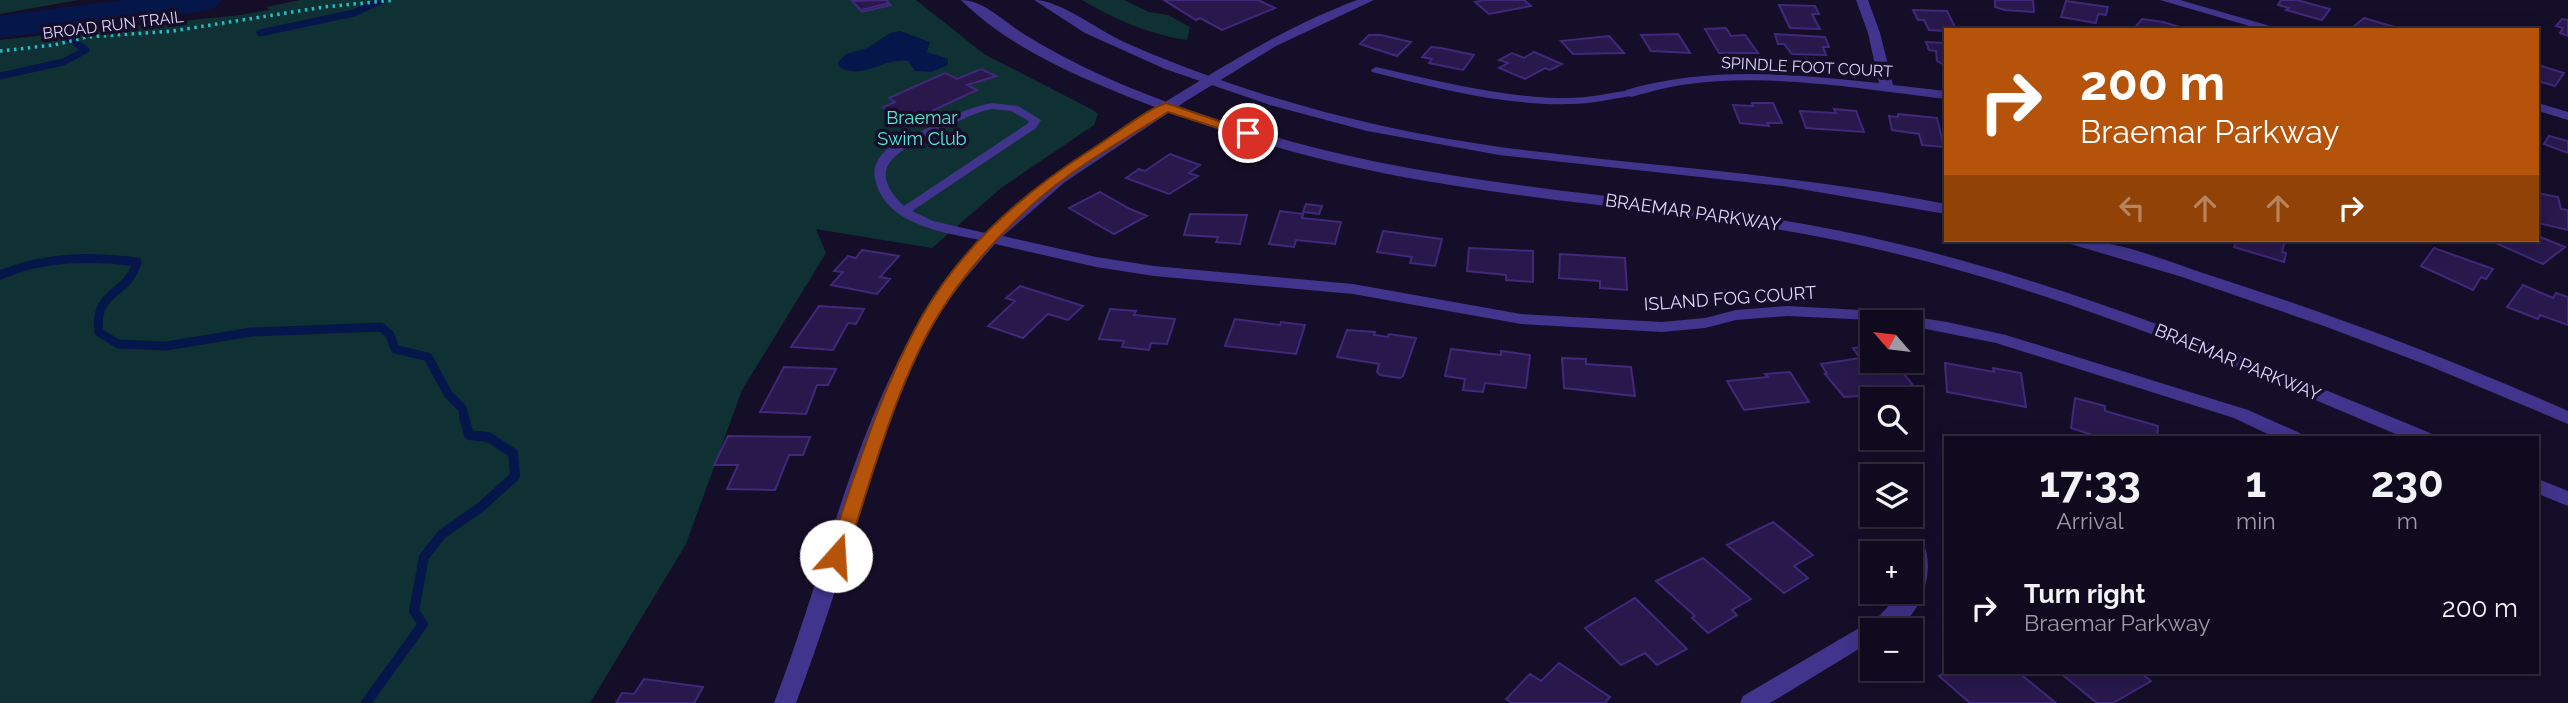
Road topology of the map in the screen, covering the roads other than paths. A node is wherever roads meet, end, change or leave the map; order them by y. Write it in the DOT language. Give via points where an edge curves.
graph roads {
  1 [pos="967,0"];
  2 [pos="1041,0"];
  3 [pos="1368,0"];
  4 [pos="1862,0"];
  5 [pos="2166,0"];
  6 [pos="2270,28"];
  7 [pos="1376,70"];
  8 [pos="1208,81"];
  9 [pos="1887,88"];
  10 [pos="1630,93"];
  11 [pos="1944,95"];
  12 [pos="1166,107"];
  13 [pos="2539,107"];
  14 [pos="2568,116"];
  15 [pos="1944,209"];
  16 [pos="903,212"];
  17 [pos="989,238"];
  18 [pos="2080,242"];
  19 [pos="2568,418"];
  20 [pos="2289,436"];
  21 [pos="2418,436"];
  22 [pos="2539,486"];
  23 [pos="2568,499"];
  24 [pos="1906,604"];
  25 [pos="1890,618"];
  26 [pos="1860,638"];
  27 [pos="785,703"];
  28 [pos="1751,703"];
  1 -- 12 [label="street, BRAEMAR PARKWAY" via="1012,33 1072,66"];
  2 -- 8 [label="street, BRAEMAR PARKWAY" via="1102,36"];
  3 -- 8 [label="street" via="1302,26"];
  4 -- 9 [label="street"];
  5 -- 6 [label="street"];
  7 -- 10 [label="lane, SPINDLE FOOT COURT" via="1543,101"];
  8 -- 12 [label="street"];
  8 -- 15 [label="street, BRAEMAR PARKWAY" via="1337,119 1438,142 1793,182"];
  9 -- 10 [label="street, SPINDLE FOOT COURT" via="1694,79"];
  9 -- 11 [label="street, SPINDLE FOOT COURT"];
  12 -- 17 [label="street" via="1064,173"];
  12 -- 21 [label="street, BRAEMAR PARKWAY" via="1297,148 1450,181 1751,219 1923,255 2100,308"];
  13 -- 14 [label="street"];
  16 -- 16 [label="lane" via="1032,126 1035,120 1009,107 981,108 889,152 881,162 881,182 891,202"];
  16 -- 17 [label="lane"];
  17 -- 20 [label="street, ISLAND FOG COURT" via="1154,271 1308,283 1521,319 1662,327 1788,311 1901,320 2000,339 2241,414"];
  17 -- 27 [label="street" via="951,283 906,360"];
  18 -- 19 [label="street" via="2215,281 2347,328"];
  22 -- 23 [label="street"];
  24 -- 25 [label="street"];
  26 -- 28 [label="street"];
}
